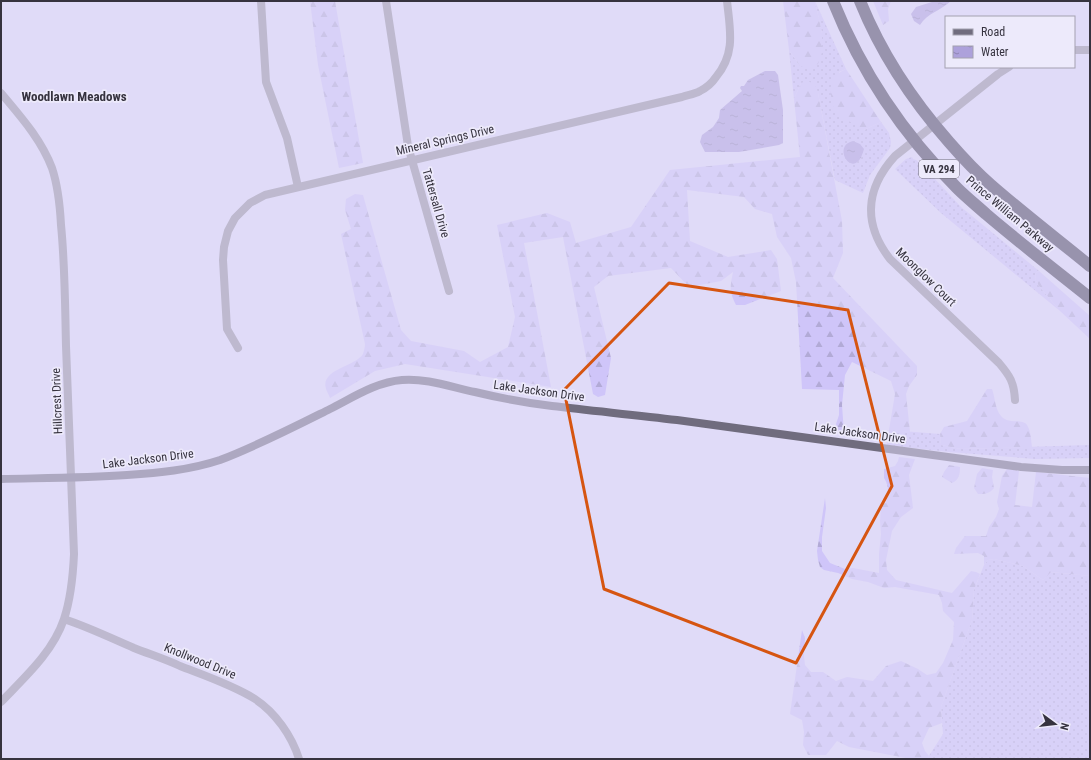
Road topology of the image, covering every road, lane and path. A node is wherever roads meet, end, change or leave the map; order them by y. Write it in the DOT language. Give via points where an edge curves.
graph roads {
  1 [pos="261,1"];
  2 [pos="386,1"];
  3 [pos="727,1"];
  4 [pos="833,1"];
  5 [pos="860,1"];
  6 [pos="1075,50"];
  7 [pos="1090,50"];
  8 [pos="1007,68"];
  9 [pos="1,93"];
  10 [pos="934,125"];
  11 [pos="914,140"];
  12 [pos="411,160"];
  13 [pos="298,187"];
  14 [pos="1090,266"];
  15 [pos="449,291"];
  16 [pos="1090,298"];
  17 [pos="238,348"];
  18 [pos="1015,400"];
  19 [pos="1090,470"];
  20 [pos="72,478"];
  21 [pos="1,479"];
  22 [pos="64,619"];
  23 [pos="1,702"];
  24 [pos="299,759"];
  1 -- 13 [label="street" via="266,82 287,138"];
  2 -- 12 [label="street, Tattersall Drive"];
  3 -- 12 [label="street, Mineral Springs Drive" via="730,31 727,60 711,83 699,92"];
  4 -- 11 [label="highway, Prince William Parkway / VA 294" via="846,32 875,85"];
  5 -- 10 [label="highway, Prince William Parkway / VA 294" via="903,83"];
  6 -- 7 [label="street"];
  8 -- 10 [label="street, Moonglow Court"];
  9 -- 20 [label="street, Hillcrest Drive" via="42,146 56,186 64,251"];
  10 -- 11 [label="street, Moonglow Court"];
  10 -- 14 [label="highway, Prince William Parkway / VA 294" via="990,184"];
  11 -- 16 [label="highway, Prince William Parkway / VA 294" via="958,189 1003,229"];
  11 -- 18 [label="street, Moonglow Court" via="887,165 874,190 871,215 876,239 890,259 999,363 1013,382"];
  12 -- 13 [label="street, Mineral Springs Drive"];
  12 -- 15 [label="street, Tattersall Drive"];
  13 -- 17 [label="street, Mineral Springs Drive" via="265,195 250,203 235,218 228,231 223,260 227,328"];
  19 -- 20 [label="street, Lake Jackson Drive" via="1021,467 553,406 485,395 429,382 401,380 372,388 217,461 165,472"];
  20 -- 21 [label="street, Lake Jackson Drive"];
  20 -- 22 [label="street, Hillcrest Drive" via="73,579"];
  22 -- 23 [label="street, Hillcrest Drive" via="52,644"];
  22 -- 24 [label="street, Knollwood Drive" via="234,688 255,699 281,725"];
}
